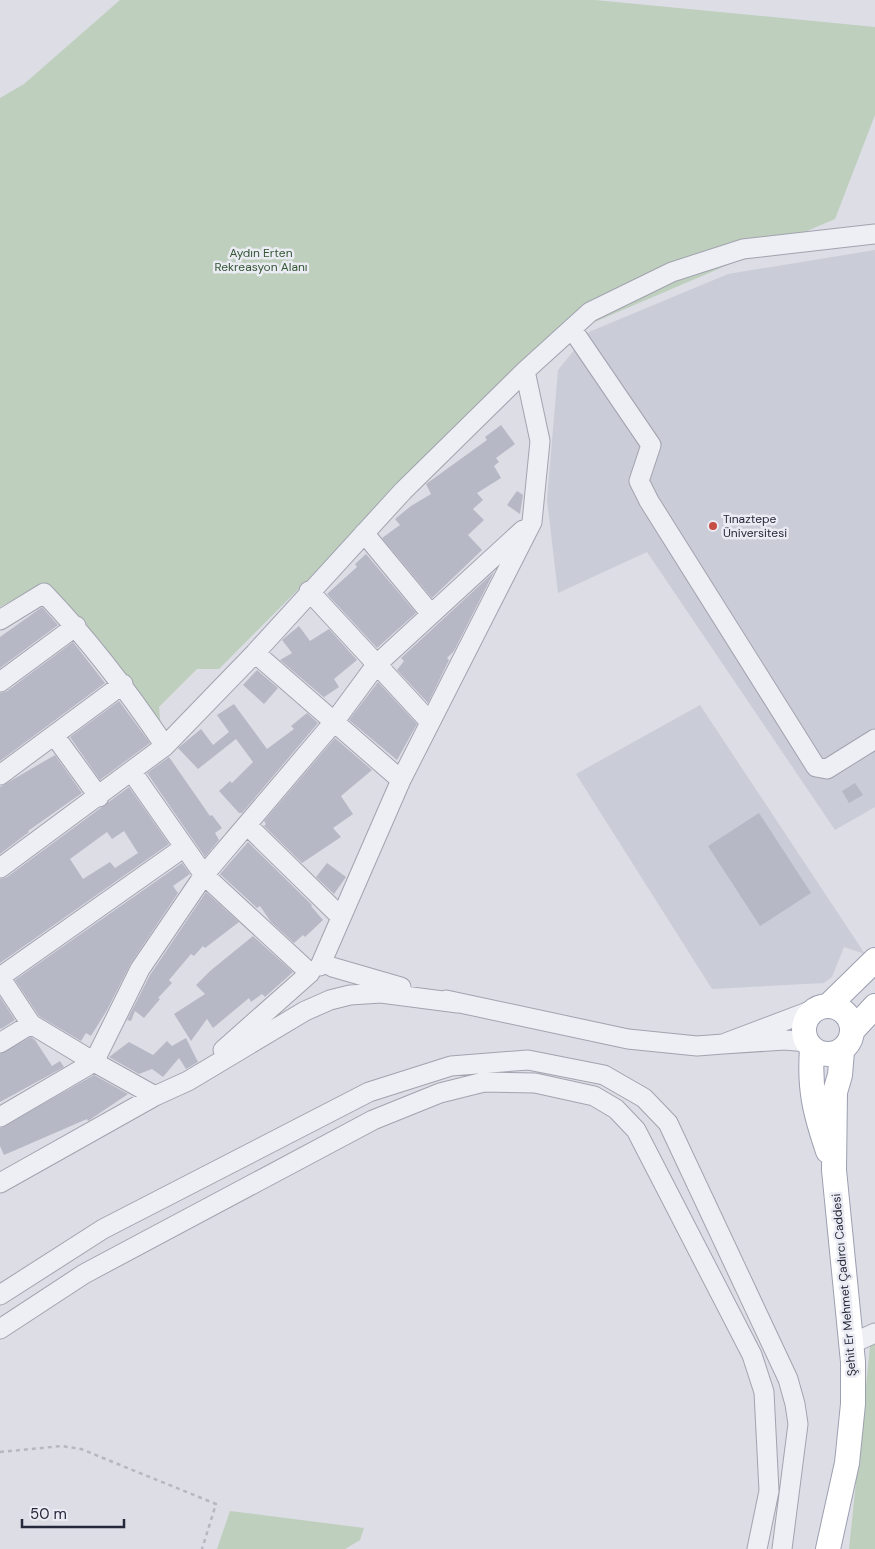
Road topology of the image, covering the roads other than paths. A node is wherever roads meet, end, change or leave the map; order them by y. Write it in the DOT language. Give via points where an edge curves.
graph roads {
  1 [pos="875,234"];
  2 [pos="572,329"];
  3 [pos="525,371"];
  4 [pos="532,522"];
  5 [pos="364,533"];
  6 [pos="309,592"];
  7 [pos="431,614"];
  8 [pos="0,620"];
  9 [pos="76,626"];
  10 [pos="255,653"];
  11 [pos="376,665"];
  12 [pos="0,682"];
  13 [pos="123,684"];
  14 [pos="334,722"];
  15 [pos="430,722"];
  16 [pos="54,735"];
  17 [pos="875,739"];
  18 [pos="165,746"];
  19 [pos="132,772"];
  20 [pos="0,774"];
  21 [pos="401,780"];
  22 [pos="99,796"];
  23 [pos="247,825"];
  24 [pos="183,848"];
  25 [pos="0,868"];
  26 [pos="204,876"];
  27 [pos="340,916"];
  28 [pos="875,960"];
  29 [pos="321,969"];
  30 [pos="0,977"];
  31 [pos="330,1000"];
  32 [pos="458,1003"];
  33 [pos="875,1006"];
  34 [pos="823,1007"];
  35 [pos="31,1024"];
  36 [pos="847,1041"];
  37 [pos="0,1042"];
  38 [pos="723,1044"];
  39 [pos="809,1045"];
  40 [pos="94,1062"];
  41 [pos="188,1081"];
  42 [pos="155,1096"];
  43 [pos="0,1116"];
  44 [pos="834,1170"];
  45 [pos="0,1183"];
  46 [pos="0,1295"];
  47 [pos="0,1329"];
  48 [pos="875,1333"];
  49 [pos="851,1344"];
  50 [pos="757,1549"];
  51 [pos="782,1549"];
  52 [pos="828,1549"];
  1 -- 2 [label="street" via="743,249 672,272 590,312"];
  2 -- 3 [label="street"];
  2 -- 17 [label="street" via="651,445 639,481 649,501 816,767 827,769"];
  3 -- 4 [label="street" via="540,441"];
  3 -- 5 [label="street"];
  4 -- 7 [label="street"];
  4 -- 15 [label="street"];
  5 -- 6 [label="street"];
  5 -- 7 [label="street"];
  6 -- 10 [label="street"];
  6 -- 11 [label="street"];
  7 -- 11 [label="street"];
  8 -- 9 [label="street" via="44,593"];
  9 -- 12 [label="street"];
  9 -- 13 [label="street"];
  10 -- 14 [label="street"];
  10 -- 18 [label="street"];
  11 -- 14 [label="street"];
  11 -- 15 [label="street"];
  13 -- 16 [label="street"];
  13 -- 18 [label="street"];
  14 -- 21 [label="street"];
  14 -- 23 [label="street"];
  15 -- 21 [label="street"];
  16 -- 20 [label="street"];
  16 -- 22 [label="street"];
  18 -- 19 [label="street"];
  19 -- 22 [label="street"];
  19 -- 24 [label="street"];
  21 -- 27 [label="street"];
  22 -- 25 [label="street"];
  23 -- 26 [label="street"];
  23 -- 27 [label="street"];
  24 -- 26 [label="street"];
  24 -- 30 [label="street"];
  26 -- 29 [label="street"];
  26 -- 40 [label="street" via="140,968"];
  27 -- 29 [label="street"];
  28 -- 34 [label="main road"];
  29 -- 31 [label="street" via="340,975 342,981 340,992"];
  29 -- 31 [label="street" via="307,983 310,994 320,1000"];
  29 -- 32 [label="street"];
  29 -- 41 [label="street"];
  30 -- 35 [label="street"];
  31 -- 32 [label="street" via="381,993"];
  31 -- 41 [label="street" via="305,1011"];
  32 -- 38 [label="street" via="628,1039 697,1046"];
  33 -- 36 [label="main road"];
  34 -- 36 [label="main road" via="843,1011 852,1024"];
  34 -- 38 [label="street"];
  34 -- 39 [label="main road" via="806,1019 804,1034"];
  35 -- 37 [label="street"];
  35 -- 40 [label="street"];
  36 -- 39 [label="main road" via="826,1055"];
  36 -- 44 [label="main road, Şehit Er Mehmet Çadırcı Caddesi" via="834,1092"];
  38 -- 39 [label="street" via="785,1040"];
  39 -- 44 [label="main road, Şehit Er Mehmet Çadırcı Caddesi" via="814,1110"];
  40 -- 42 [label="street"];
  40 -- 43 [label="street"];
  41 -- 42 [label="street"];
  42 -- 45 [label="street"];
  44 -- 49 [label="main road, Şehit Er Mehmet Çadırcı Caddesi"];
  46 -- 51 [label="street" via="103,1229 369,1092 451,1066 528,1060 604,1075 644,1098 668,1123 788,1379 798,1424"];
  47 -- 50 [label="street" via="84,1274 373,1120 440,1092 484,1082 535,1082 594,1096 616,1109 636,1130 752,1355 764,1392 769,1491"];
  48 -- 49 [label="street"];
  49 -- 52 [label="main road, Şehit Er Mehmet Çadırcı Caddesi" via="851,1437"];
}
